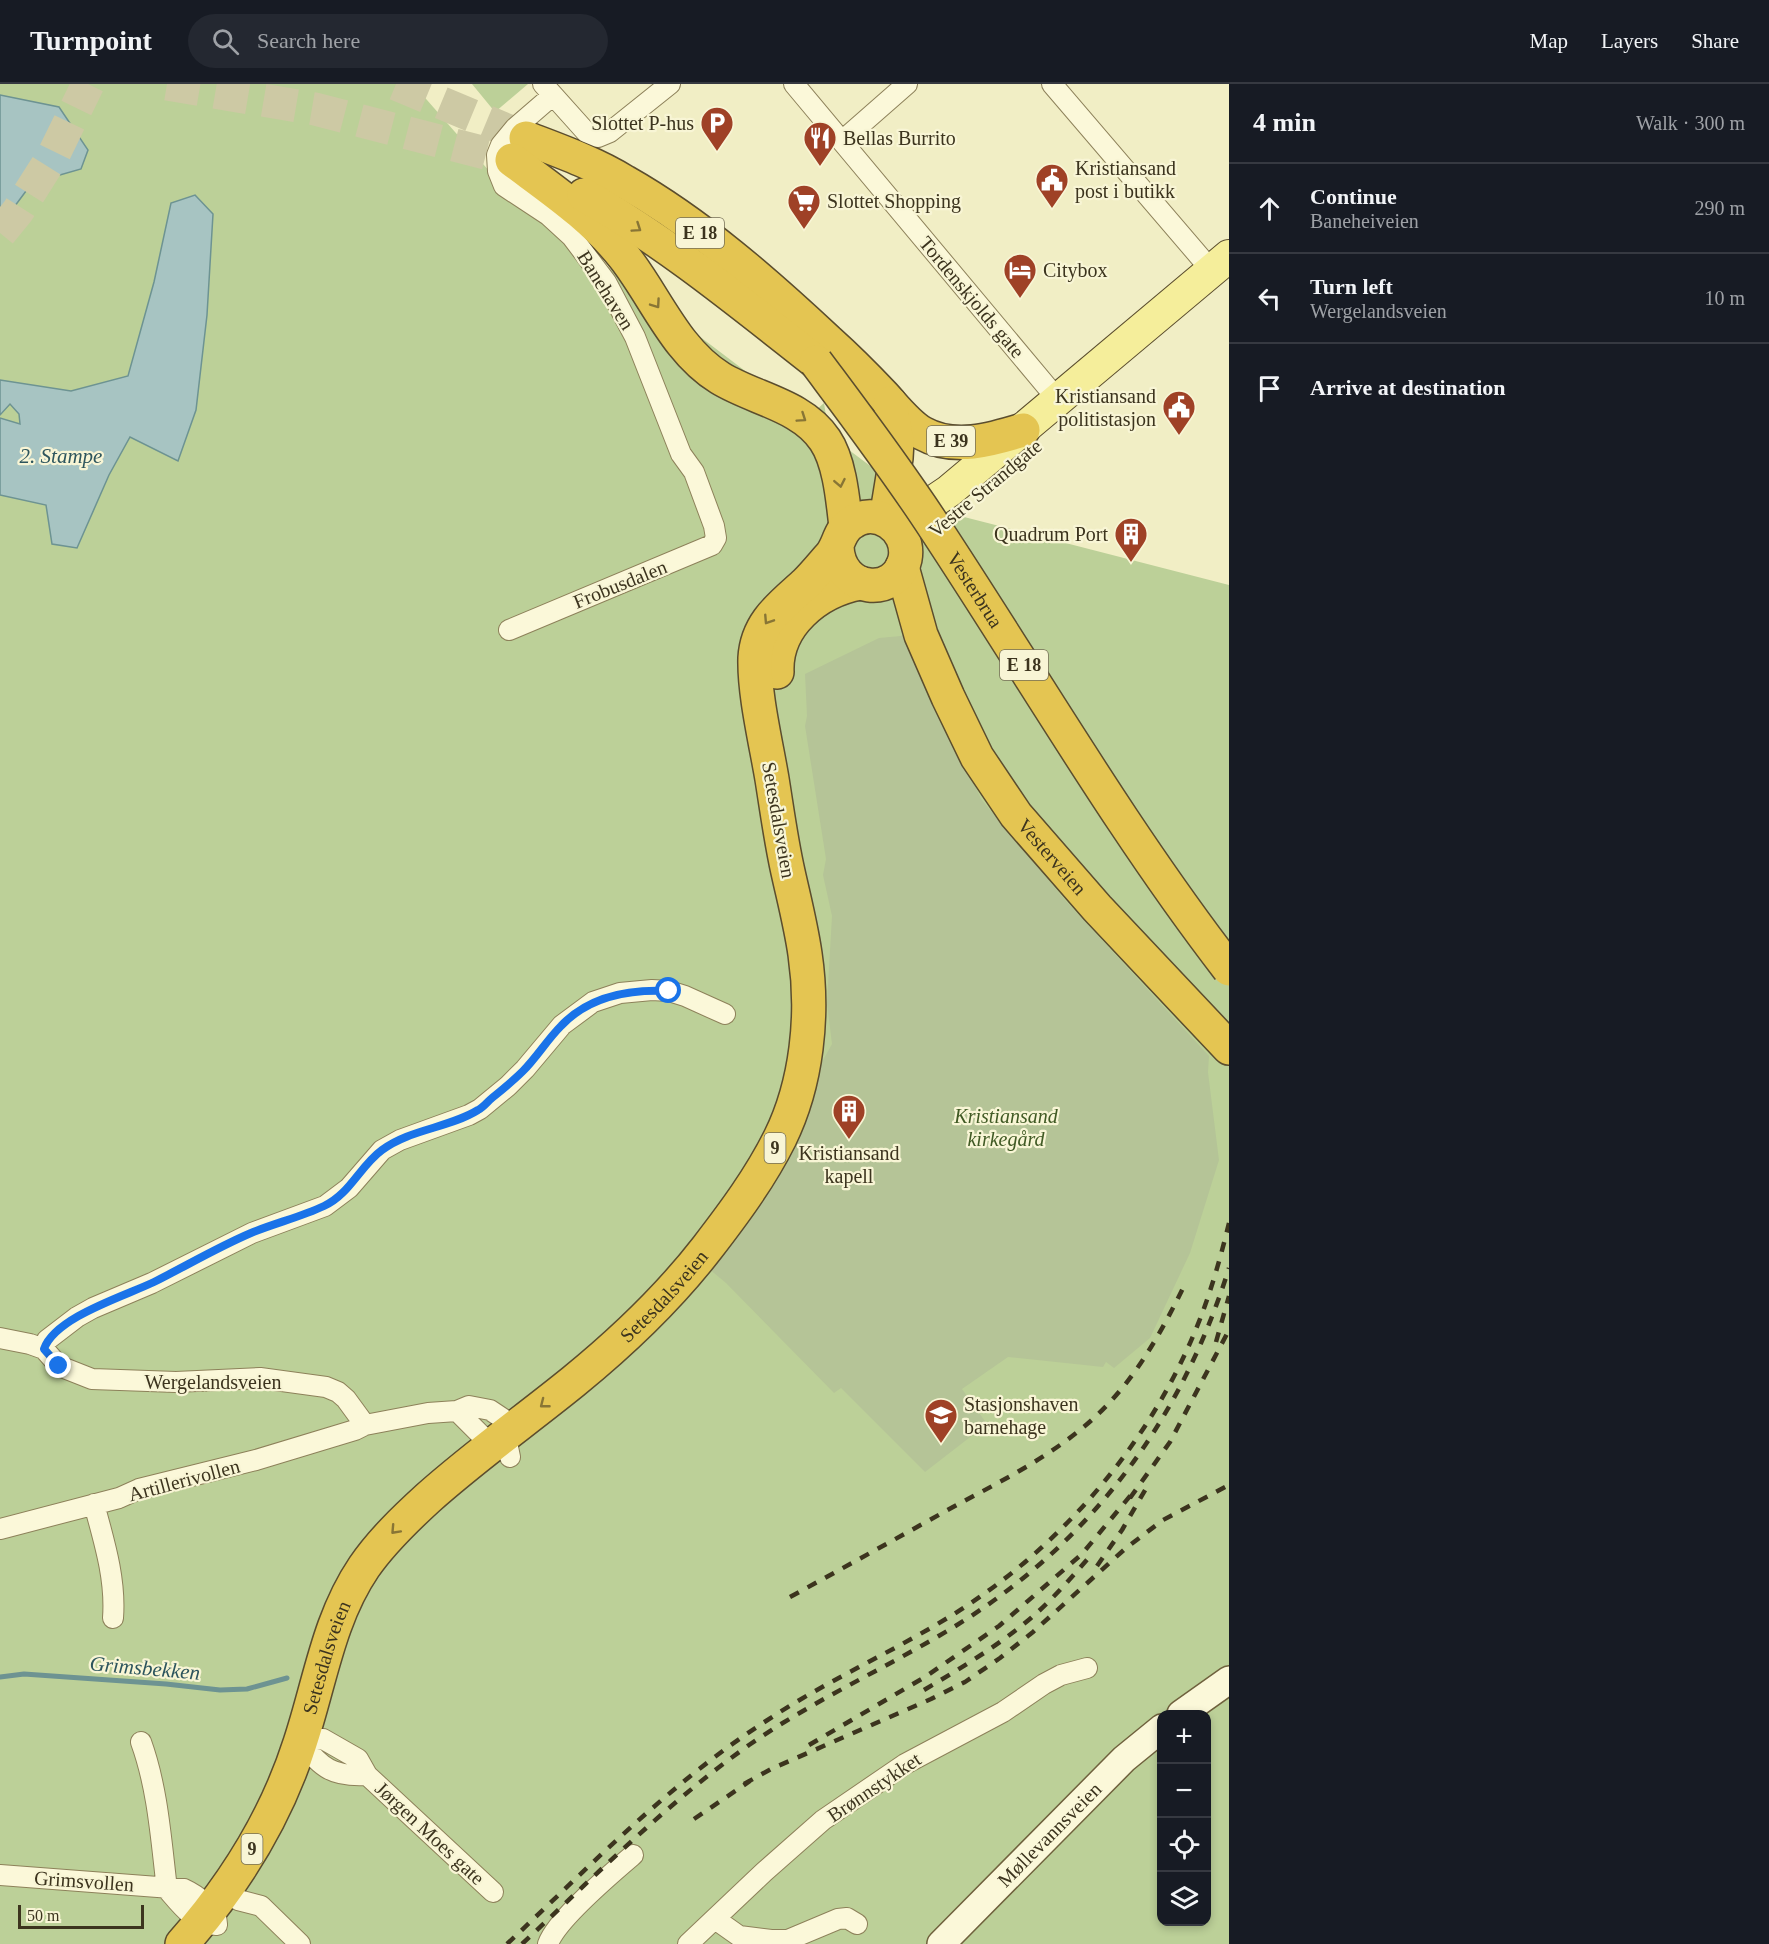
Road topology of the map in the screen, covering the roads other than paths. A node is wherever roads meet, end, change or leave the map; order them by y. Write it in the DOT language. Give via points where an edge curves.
graph roads {
  1 [pos="670,84"];
  2 [pos="794,84"];
  3 [pos="907,84"];
  4 [pos="1052,84"];
  5 [pos="547,90"];
  6 [pos="842,141"];
  7 [pos="519,149"];
  8 [pos="1223,269"];
  9 [pos="1058,400"];
  10 [pos="890,403"];
  11 [pos="1023,430"];
  12 [pos="889,522"];
  13 [pos="714,526"];
  14 [pos="841,537"];
  15 [pos="904,561"];
  16 [pos="867,584"];
  17 [pos="509,630"];
  18 [pos="921,635"];
  19 [pos="1229,969"];
  20 [pos="725,1014"];
  21 [pos="1229,1048"];
  22 [pos="0,1338"];
  23 [pos="44,1349"];
  24 [pos="457,1411"];
  25 [pos="365,1425"];
  26 [pos="503,1445"];
  27 [pos="94,1504"];
  28 [pos="0,1529"];
  29 [pos="113,1618"];
  30 [pos="1087,1668"];
  31 [pos="1229,1680"];
  32 [pos="1187,1710"];
  33 [pos="1157,1731"];
  34 [pos="141,1742"];
  35 [pos="313,1748"];
  36 [pos="633,1854"];
  37 [pos="0,1875"];
  38 [pos="167,1889"];
  39 [pos="493,1892"];
  40 [pos="715,1919"];
  41 [pos="208,1924"];
  42 [pos="856,1924"];
  43 [pos="300,1944"];
  44 [pos="548,1944"];
  45 [pos="688,1944"];
  46 [pos="941,1944"];
  1 -- 5 [label="street" via="610,132 598,137 586,132"];
  2 -- 6 [label="street, Tordenskjolds gate"];
  3 -- 6 [label="street"];
  4 -- 8 [label="street"];
  5 -- 13 [label="street, Banehaven" via="501,145 498,171 504,186 548,215 572,237 606,282 635,337"];
  6 -- 9 [label="street, Tordenskjolds gate"];
  7 -- 10 [label="highway, E 18" via="587,162 626,182 681,219 735,259 851,362"];
  7 -- 14 [label="highway, one-way" via="601,229 701,364 720,378 795,413 826,441 840,478"];
  7 -- 19 [label="highway, Vesterbrua / E 18, bridge" via="706,277 816,362 934,525 1138,843"];
  8 -- 9 [label="main road, Vestre Strandgate"];
  8 -- 15 [label="main road, Vestre Strandgate"];
  9 -- 11 [label="main road, Vestre Strandgate"];
  10 -- 11 [label="highway, E 39" via="922,433 939,439 986,441"];
  10 -- 12 [label="highway" via="897,441"];
  11 -- 12 [label="main road, Vestre Strandgate" via="949,491 912,516"];
  12 -- 14 [label="highway" via="864,517"];
  12 -- 15 [label="highway" via="903,538"];
  13 -- 17 [label="street, Frobusdalen" via="716,538 712,545"];
  14 -- 16 [label="highway" via="842,569 853,580"];
  14 -- 26 [label="highway, Setesdalsveien / 9, one-way" via="806,582 770,616 755,652 761,714 808,985 804,1056 786,1123 765,1166 739,1205 673,1288 612,1350"];
  15 -- 16 [label="highway" via="893,578"];
  15 -- 18 [label="highway, Vesterveien"];
  16 -- 18 [label="highway, Vesterveien"];
  16 -- 26 [label="highway, Setesdalsveien / 9" via="840,588 811,604 784,635 777,663 800,855 826,971 823,1059 803,1129 783,1172 761,1206 630,1359 600,1386"];
  18 -- 21 [label="highway, Vesterveien" via="977,757 1016,815"];
  20 -- 23 [label="street" via="669,991 620,993 593,1002 562,1024 525,1069 480,1109 382,1150 349,1188 325,1206 252,1233 85,1312 47,1340"];
  22 -- 23 [label="street, Wergelandsveien"];
  23 -- 25 [label="street, Wergelandsveien" via="59,1366 92,1380 260,1378 326,1388 346,1399"];
  24 -- 25 [label="street"];
  24 -- 26 [label="street"];
  24 -- 26 [label="street" via="469,1407 490,1410 502,1418"];
  25 -- 27 [label="street, Artillerivollen" via="256,1461"];
  26 -- 35 [label="highway, Setesdalsveien / 9" via="454,1475 408,1516 362,1569 329,1639"];
  27 -- 28 [label="street, Artillerivollen"];
  27 -- 29 [label="street" via="112,1578"];
  30 -- 40 [label="street, Brønnstykket" via="1070,1671 1044,1684 1003,1712 905,1764 824,1820"];
  31 -- 32 [label="main road"];
  33 -- 46 [label="main road, Møllevannsveien" via="1124,1759"];
  34 -- 38 [label="street" via="158,1808"];
  35 -- 39 [label="street, Jørgen Moes gate" via="330,1770 367,1775"];
  35 -- 41 [label="highway, Setesdalsveien / 9" via="305,1790 275,1845 249,1887"];
  36 -- 44 [label="street" via="567,1917"];
  37 -- 38 [label="street, Grimsvollen"];
  38 -- 41 [label="street, Grimsvollen" via="194,1894"];
  40 -- 42 [label="street" via="739,1936 771,1940 788,1940 838,1919 847,1918"];
  40 -- 45 [label="street, Brønnstykket"];
  41 -- 43 [label="street, Grimsvollen" via="261,1906"];
}
